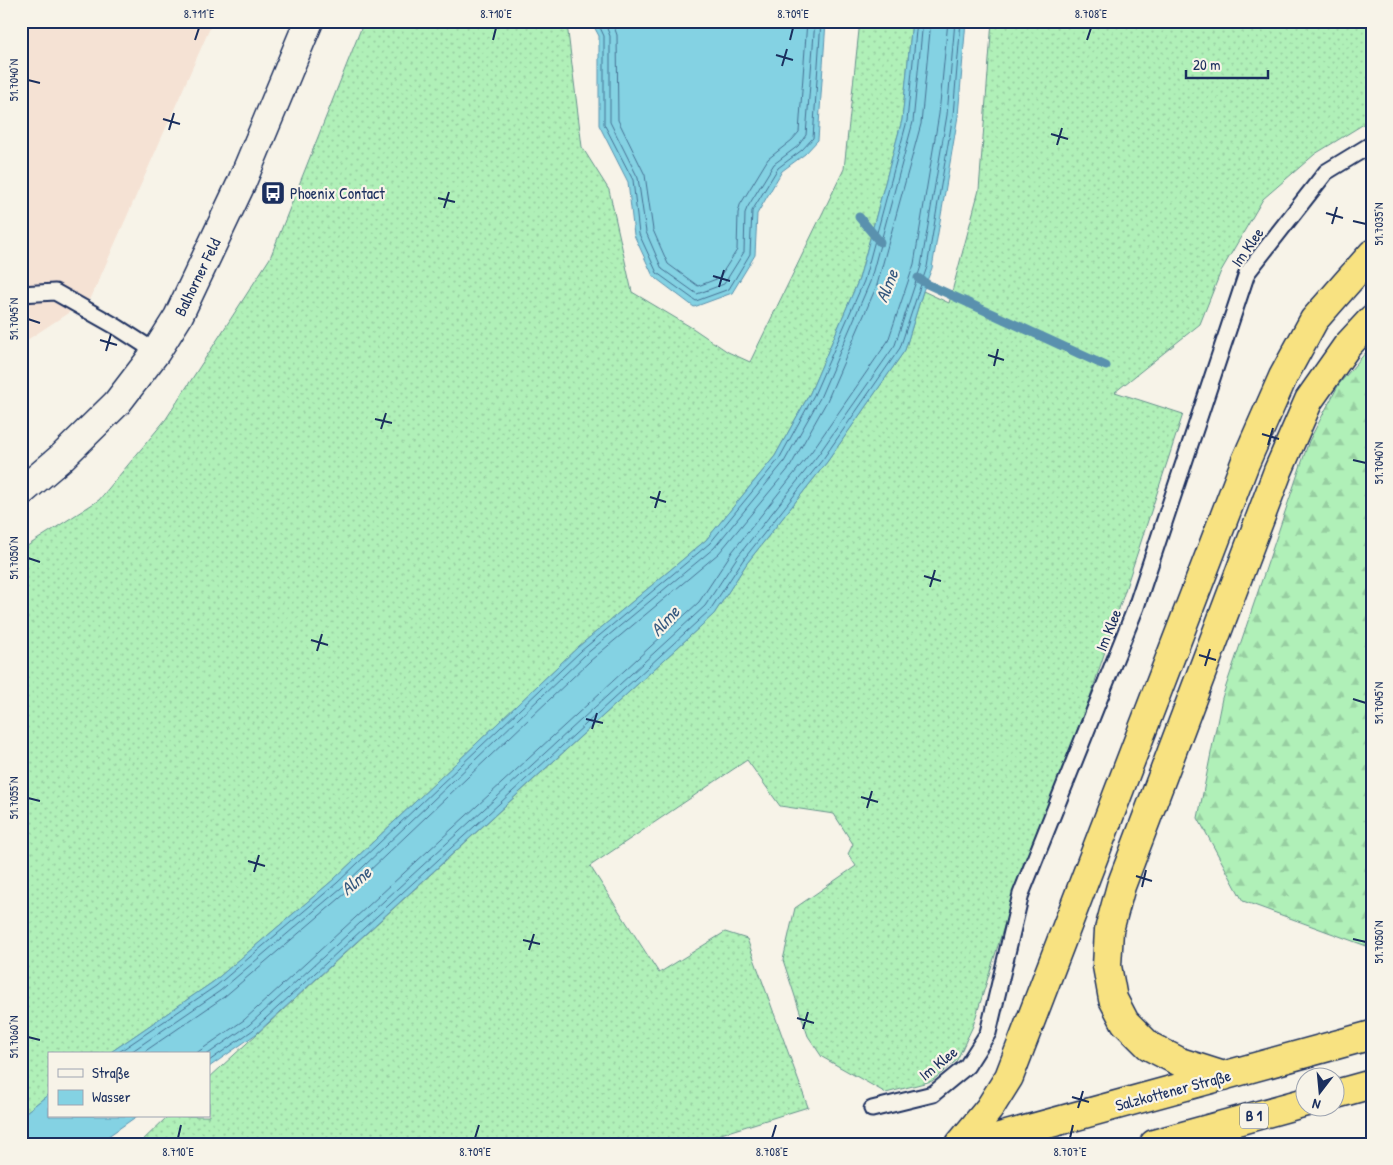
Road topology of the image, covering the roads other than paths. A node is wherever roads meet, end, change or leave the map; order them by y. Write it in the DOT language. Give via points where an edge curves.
graph roads {
  1 [pos="309,21"];
  2 [pos="1372,144"];
  3 [pos="1372,254"];
  4 [pos="21,294"];
  5 [pos="1372,319"];
  6 [pos="156,352"];
  7 [pos="21,492"];
  8 [pos="1372,1035"];
  9 [pos="1224,1076"];
  10 [pos="1372,1084"];
  11 [pos="1346,1091"];
  12 [pos="1296,1105"];
  13 [pos="872,1109"];
  14 [pos="960,1144"];
  15 [pos="974,1144"];
  16 [pos="1154,1144"];
  1 -- 6 [label="street, Balhorner Feld" via="241,184 178,317"];
  2 -- 13 [label="lane, Im Klee" via="1326,172 1247,273 1136,607 1022,894 988,1033 967,1066 933,1094"];
  3 -- 14 [label="highway" via="1314,320 1283,377 1245,463 1009,1077 989,1109"];
  4 -- 6 [label="lane" via="55,292"];
  5 -- 9 [label="highway" via="1347,346 1309,400 1278,471 1138,840 1108,930 1107,966 1113,999 1125,1022 1149,1046 1180,1062"];
  6 -- 7 [label="street, Balhorner Feld" via="117,403"];
  8 -- 9 [label="highway, Salzkottener Straße"];
  9 -- 15 [label="highway, Salzkottener Straße"];
  10 -- 11 [label="highway"];
  12 -- 16 [label="highway, B 1"];
}
